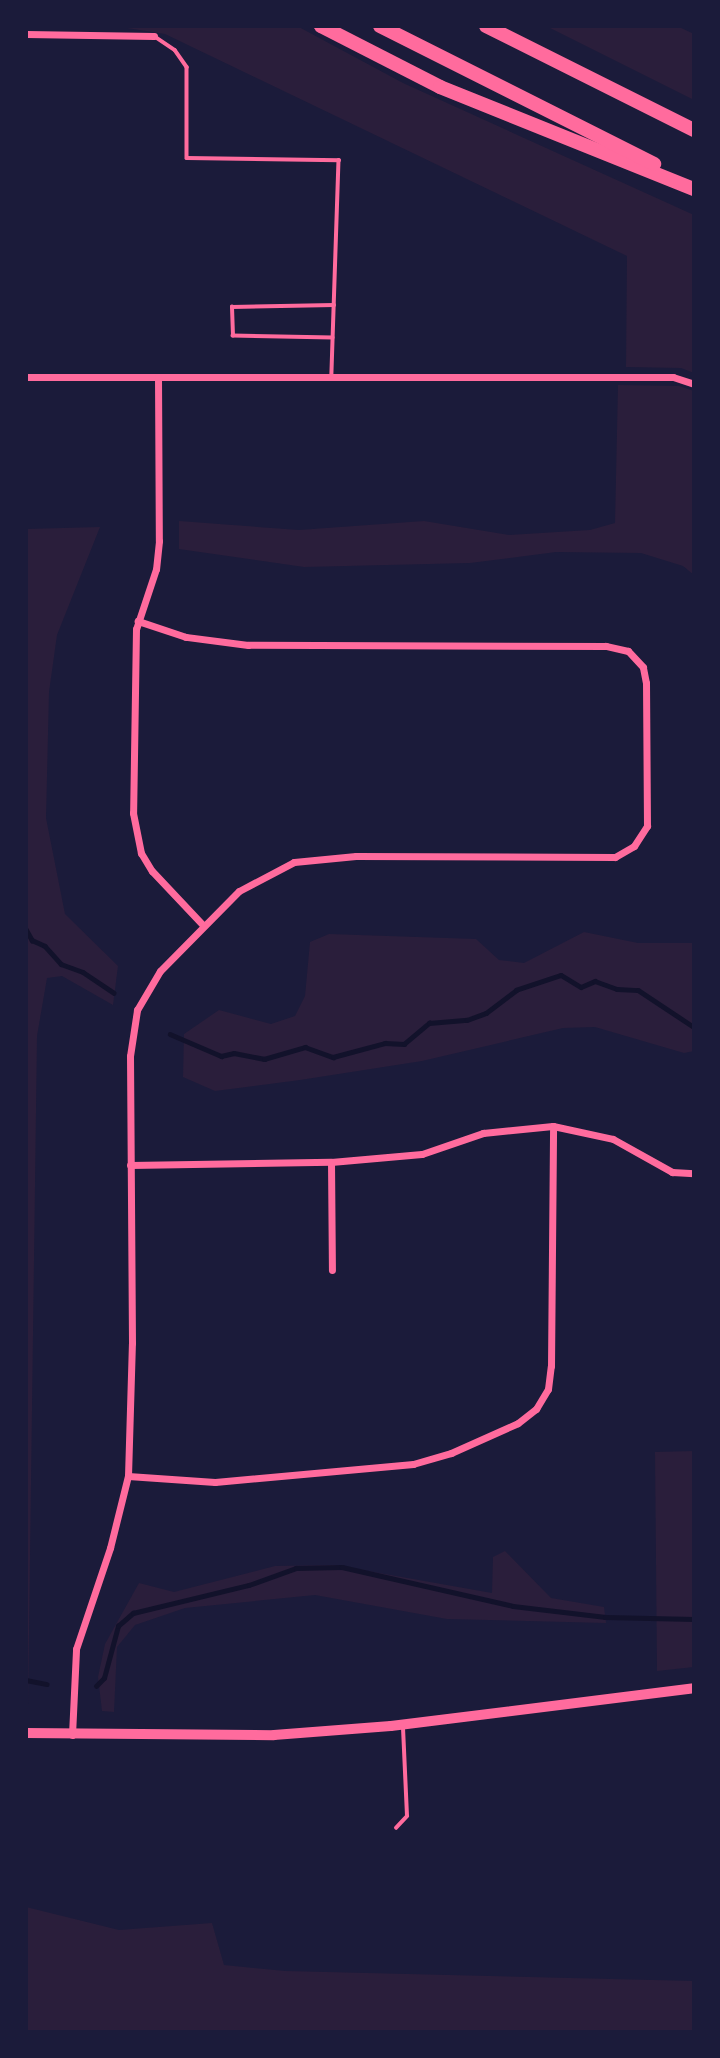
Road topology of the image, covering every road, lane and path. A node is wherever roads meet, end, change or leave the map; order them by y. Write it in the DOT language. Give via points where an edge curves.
graph roads {
  1 [pos="321,26"];
  2 [pos="380,26"];
  3 [pos="486,26"];
  4 [pos="26,34"];
  5 [pos="154,37"];
  6 [pos="694,130"];
  7 [pos="694,186"];
  8 [pos="334,305"];
  9 [pos="334,338"];
  10 [pos="332,376"];
  11 [pos="26,377"];
  12 [pos="158,377"];
  13 [pos="694,384"];
  14 [pos="138,621"];
  15 [pos="202,924"];
  16 [pos="553,1126"];
  17 [pos="331,1162"];
  18 [pos="130,1165"];
  19 [pos="694,1173"];
  20 [pos="332,1270"];
  21 [pos="128,1476"];
  22 [pos="694,1688"];
  23 [pos="403,1725"];
  24 [pos="26,1733"];
  25 [pos="72,1735"];
  26 [pos="396,1828"];
  1 -- 7 [label="highway" via="440,87"];
  2 -- 7 [label="highway"];
  3 -- 6 [label="highway"];
  4 -- 5 [label="street"];
  5 -- 8 [label="lane" via="175,50 187,67 187,158 339,160"];
  8 -- 9 [label="lane"];
  8 -- 9 [label="lane" via="232,307 233,336"];
  9 -- 10 [label="lane"];
  10 -- 12 [label="street"];
  10 -- 13 [label="street" via="673,377"];
  11 -- 12 [label="street"];
  12 -- 14 [label="street" via="159,541 156,569"];
  14 -- 15 [label="street" via="133,668 136,833 152,872"];
  14 -- 15 [label="street" via="186,637 248,645 606,646 628,651 643,667 648,826 634,846 615,857 356,856 294,862 239,891"];
  15 -- 18 [label="street" via="160,971 137,1010 130,1056"];
  16 -- 17 [label="street" via="483,1133 422,1154"];
  16 -- 19 [label="street" via="613,1139 672,1172"];
  16 -- 21 [label="street" via="551,1366 548,1389 536,1409 518,1423 413,1464 215,1482"];
  17 -- 18 [label="street"];
  17 -- 20 [label="street"];
  18 -- 21 [label="street"];
  21 -- 25 [label="street" via="76,1649"];
  22 -- 23 [label="main road"];
  23 -- 25 [label="main road" via="274,1735"];
  23 -- 26 [label="lane" via="407,1816"];
  24 -- 25 [label="main road"];
}
